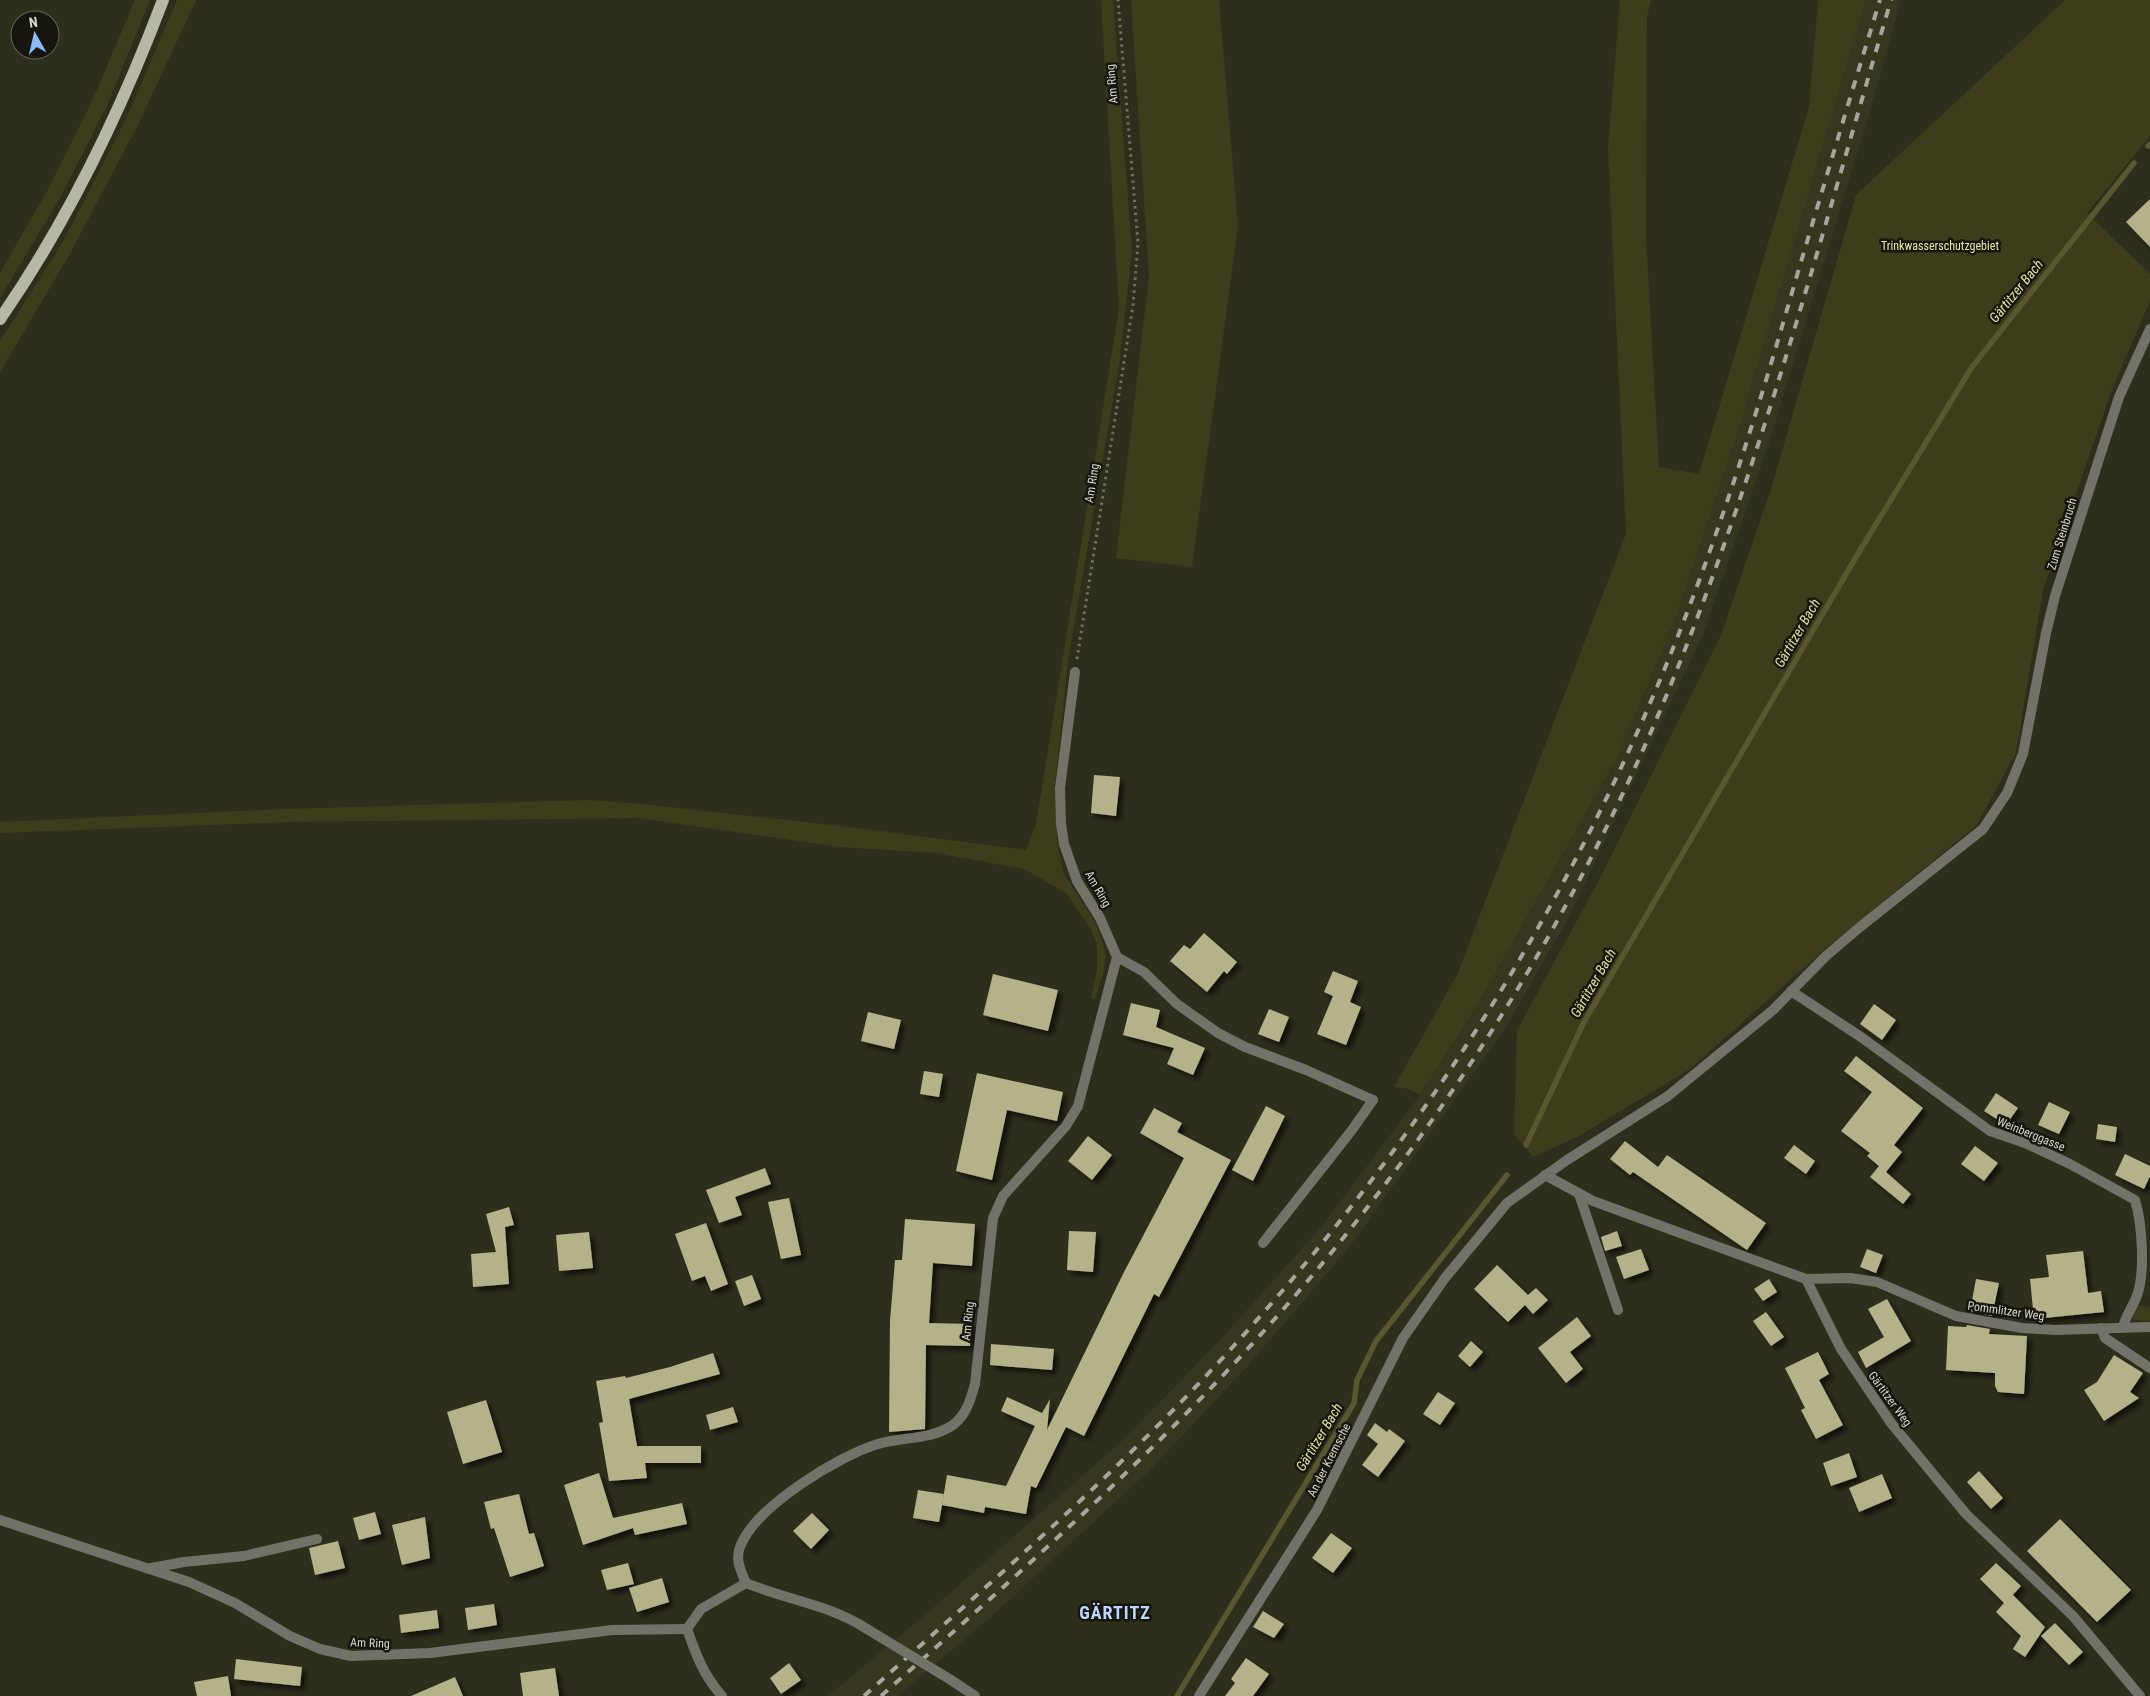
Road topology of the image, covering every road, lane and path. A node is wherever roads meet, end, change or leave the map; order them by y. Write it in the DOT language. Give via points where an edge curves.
graph roads {
  1 [pos="163,0"];
  2 [pos="1118,0"];
  3 [pos="0,319"];
  4 [pos="2150,328"];
  5 [pos="1075,672"];
  6 [pos="1117,956"];
  7 [pos="1791,991"];
  8 [pos="1545,1175"];
  9 [pos="1580,1194"];
  10 [pos="1263,1243"];
  11 [pos="1806,1279"];
  12 [pos="1618,1310"];
  13 [pos="2123,1327"];
  14 [pos="2101,1328"];
  15 [pos="2150,1328"];
  16 [pos="2150,1368"];
  17 [pos="0,1520"];
  18 [pos="317,1539"];
  19 [pos="151,1568"];
  20 [pos="746,1583"];
  21 [pos="687,1629"];
  22 [pos="722,1696"];
  23 [pos="975,1696"];
  24 [pos="1199,1696"];
  25 [pos="2140,1696"];
  1 -- 3 [label="main road" via="93,160 46,246"];
  2 -- 5 [label="path, Am Ring" via="1138,243 1133,305"];
  4 -- 7 [label="street, Zum Steinbruch" via="2120,397 2055,596 2023,754 2007,792 1983,829 1860,927"];
  5 -- 6 [label="street, Am Ring" via="1060,788 1061,824 1064,844 1077,881 1100,918"];
  6 -- 10 [label="street" via="1144,972 1178,1004 1218,1033 1373,1100"];
  6 -- 20 [label="street, Am Ring" via="1078,1106 1066,1126 1004,1196 993,1218 975,1384 962,1416 949,1428 929,1436 878,1444 854,1453 781,1498 747,1534 740,1548 738,1564"];
  7 -- 8 [label="street, An der Kremsche" via="1773,1010 1668,1096"];
  7 -- 13 [label="street, Weinberggasse" via="1861,1037 1990,1131 2070,1164 2135,1200 2140,1214 2141,1273 2136,1298 2126,1313"];
  8 -- 9 [label="street"];
  8 -- 24 [label="street, An der Kremsche" via="1507,1203 1418,1315 1403,1338 1317,1510"];
  9 -- 11 [label="street" via="1649,1223"];
  9 -- 12 [label="street"];
  11 -- 14 [label="street, Pommlitzer Weg" via="1850,1278 1877,1282 1956,1316 1988,1322 2055,1330"];
  11 -- 25 [label="street, Gärtitzer Weg" via="1841,1348 1891,1424 1966,1514 2073,1616"];
  13 -- 14 [label="street, Pommlitzer Weg"];
  13 -- 15 [label="street, Pommlitzer Weg"];
  14 -- 16 [label="street" via="2105,1338"];
  17 -- 19 [label="street, Am Ring"];
  18 -- 19 [label="street" via="244,1556"];
  19 -- 21 [label="street, Am Ring" via="235,1603 290,1636 320,1649 351,1656 430,1654 612,1630"];
  20 -- 21 [label="street" via="701,1609"];
  20 -- 23 [label="street, bridge" via="771,1594 834,1611"];
  21 -- 22 [label="street" via="699,1664"];
}
